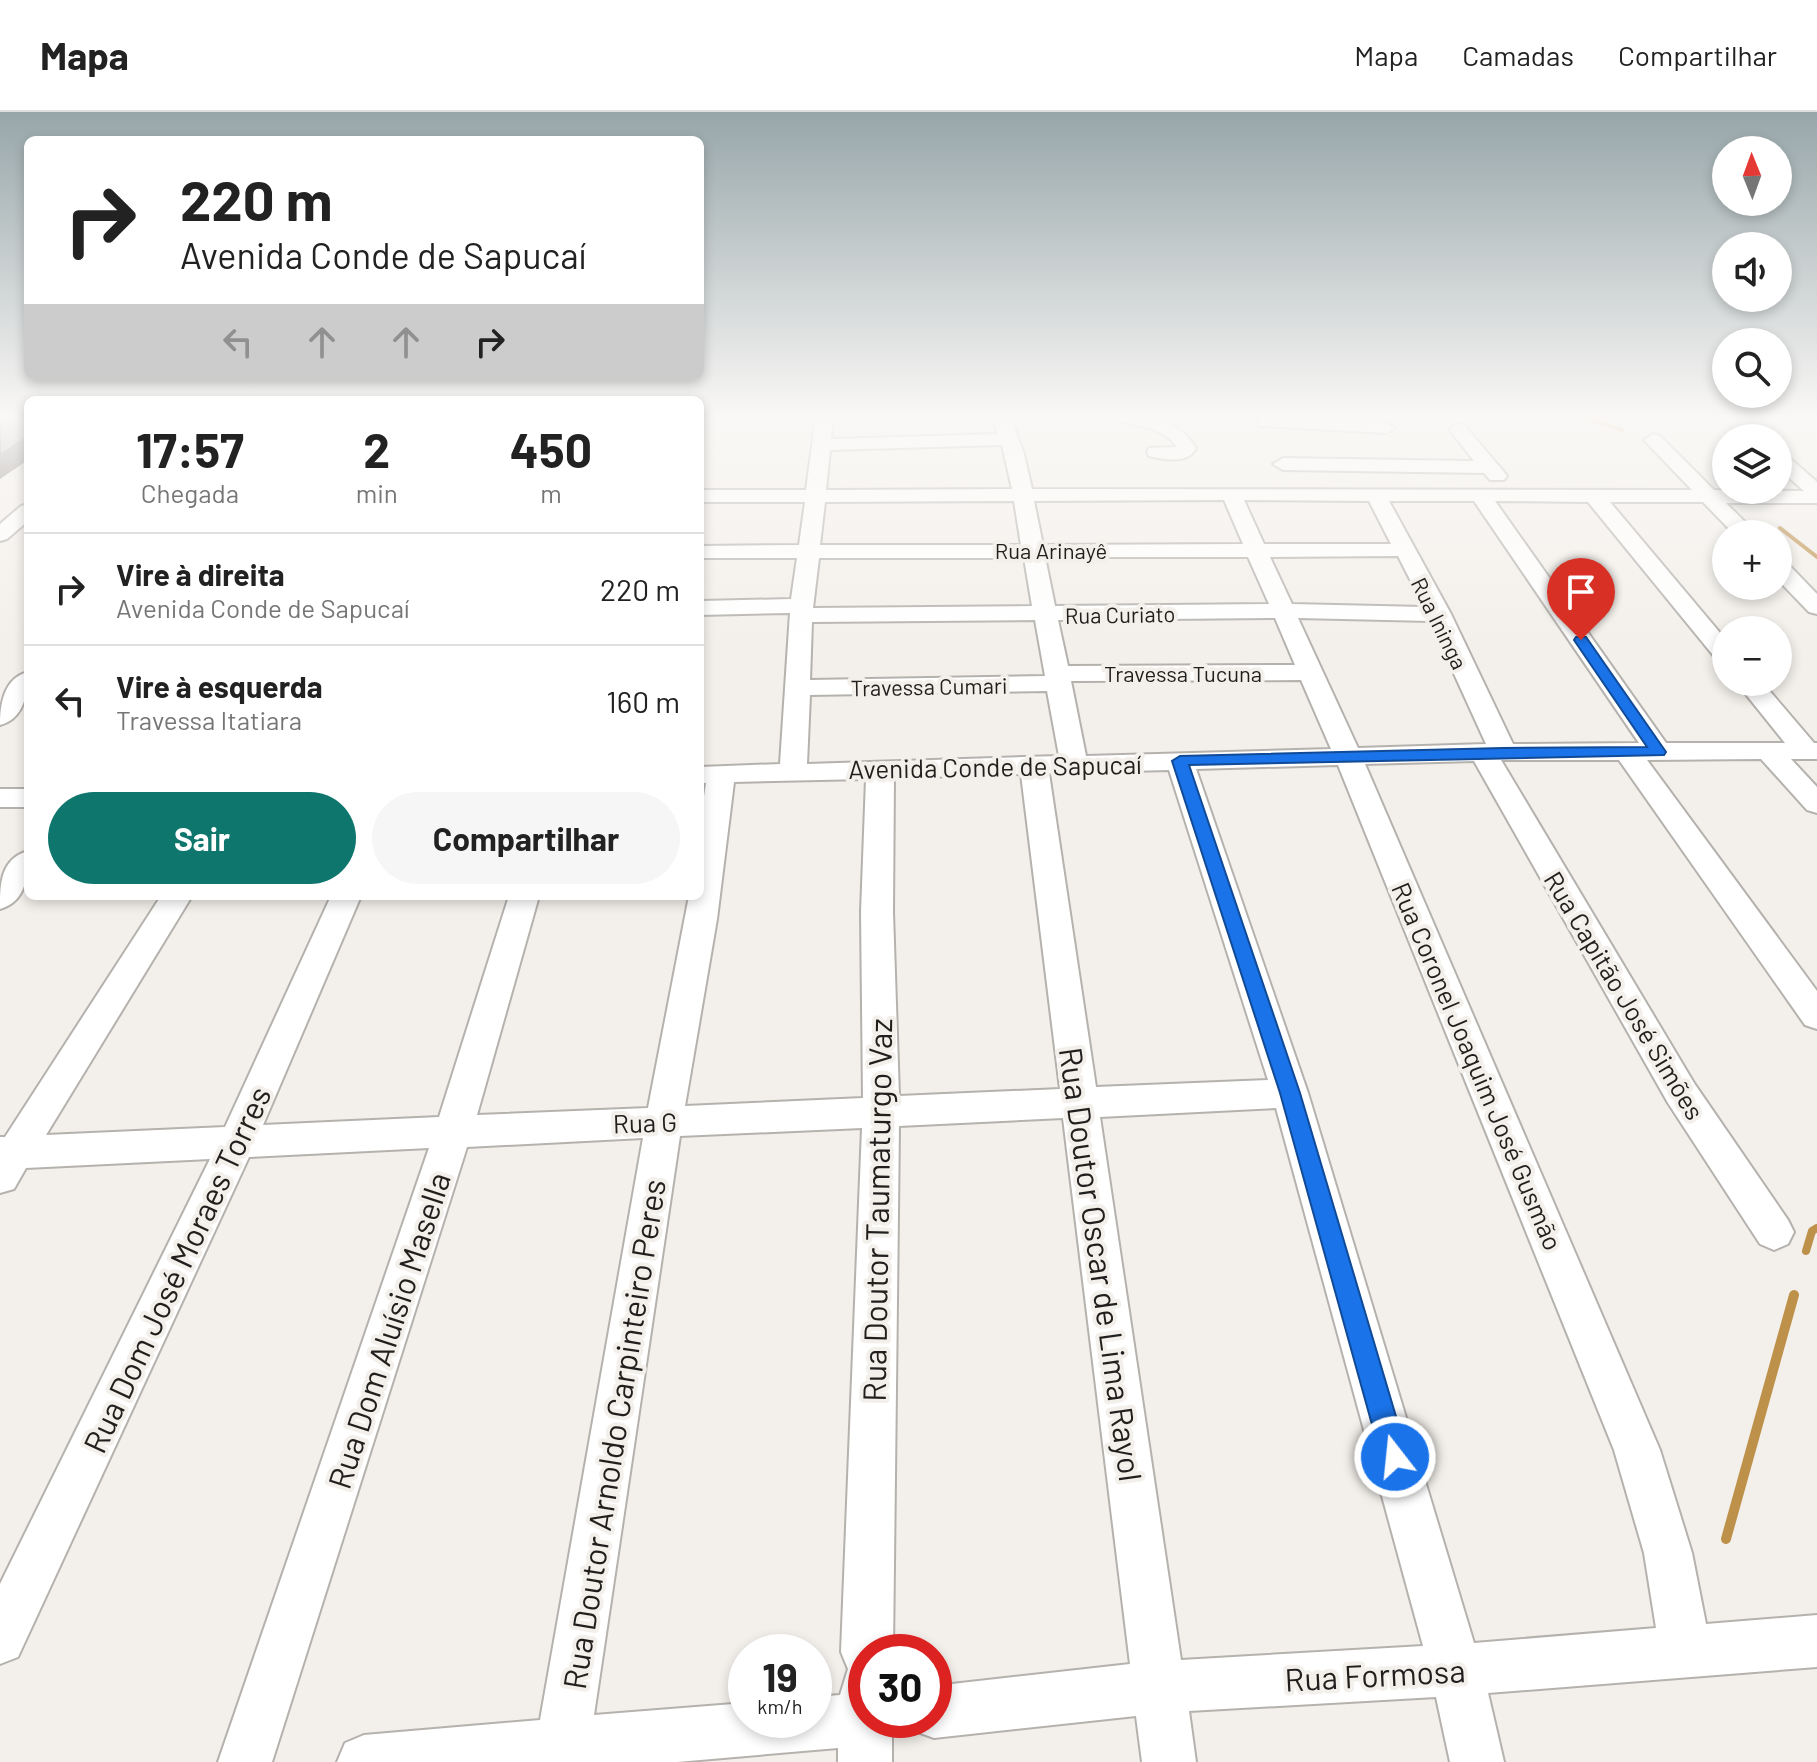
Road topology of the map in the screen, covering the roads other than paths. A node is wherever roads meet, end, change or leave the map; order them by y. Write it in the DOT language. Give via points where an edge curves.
graph roads {
  1 [pos="816,493"];
  2 [pos="1511,493"];
  3 [pos="1706,493"];
  4 [pos="1231,494"];
  5 [pos="1285,494"];
  6 [pos="1817,494"];
  7 [pos="1023,495"];
  8 [pos="1376,495"];
  9 [pos="1480,495"];
  10 [pos="704,496"];
  11 [pos="816,496"];
  12 [pos="1514,496"];
  13 [pos="1594,496"];
  14 [pos="1709,496"];
  15 [pos="24,514"];
  16 [pos="1732,520"];
  17 [pos="0,535"];
  18 [pos="1257,549"];
  19 [pos="1034,550"];
  20 [pos="1403,550"];
  21 [pos="704,552"];
  22 [pos="810,552"];
  23 [pos="1792,581"];
  24 [pos="1817,607"];
  25 [pos="704,608"];
  26 [pos="802,611"];
  27 [pos="1283,611"];
  28 [pos="1439,614"];
  29 [pos="1045,615"];
  30 [pos="1712,638"];
  31 [pos="1310,672"];
  32 [pos="1058,679"];
  33 [pos="24,685"];
  34 [pos="799,688"];
  35 [pos="1762,696"];
  36 [pos="0,717"];
  37 [pos="1811,751"];
  38 [pos="1643,752"];
  39 [pos="1769,752"];
  40 [pos="1494,753"];
  41 [pos="1348,756"];
  42 [pos="1180,761"];
  43 [pos="1074,765"];
  44 [pos="1034,766"];
  45 [pos="880,769"];
  46 [pos="793,771"];
  47 [pos="710,775"];
  48 [pos="0,798"];
  49 [pos="24,798"];
  50 [pos="1817,804"];
  51 [pos="24,866"];
  52 [pos="704,871"];
  53 [pos="0,898"];
  54 [pos="174,900"];
  55 [pos="344,900"];
  56 [pos="523,900"];
  57 [pos="702,900"];
  58 [pos="1817,1016"];
  59 [pos="1290,1093"];
  60 [pos="1081,1105"];
  61 [pos="881,1112"];
  62 [pos="664,1122"];
  63 [pos="454,1130"];
  64 [pos="238,1140"];
  65 [pos="5,1161"];
  66 [pos="1774,1232"];
  67 [pos="867,1634"];
  68 [pos="0,1639"];
  69 [pos="1817,1641"];
  70 [pos="1686,1652"];
  71 [pos="1456,1670"];
  72 [pos="1159,1687"];
  73 [pos="952,1710"];
  74 [pos="848,1721"];
  75 [pos="866,1738"];
  76 [pos="561,1753"];
  77 [pos="245,1762"];
  78 [pos="364,1762"];
  79 [pos="865,1762"];
  80 [pos="1169,1762"];
  81 [pos="1477,1762"];
  1 -- 11 [label="street"];
  2 -- 12 [label="street"];
  3 -- 14 [label="street"];
  4 -- 5 [label="street"];
  4 -- 7 [label="street"];
  4 -- 18 [label="street, Rua Coronel Joaquim José Gusmão"];
  5 -- 8 [label="street"];
  6 -- 14 [label="street"];
  7 -- 11 [label="street"];
  7 -- 19 [label="street"];
  8 -- 9 [label="street"];
  8 -- 20 [label="street, Rua Ininga"];
  9 -- 12 [label="street"];
  9 -- 38 [label="street"];
  10 -- 11 [label="street"];
  11 -- 22 [label="street"];
  12 -- 13 [label="street"];
  13 -- 14 [label="street"];
  13 -- 30 [label="street"];
  14 -- 16 [label="street"];
  15 -- 17 [label="street"];
  18 -- 19 [label="street, Rua Arinayê"];
  18 -- 20 [label="street, Rua Arinayê"];
  18 -- 27 [label="street, Rua Coronel Joaquim José Gusmão"];
  19 -- 22 [label="street, Rua Arinayê"];
  19 -- 29 [label="street"];
  20 -- 28 [label="street, Rua Ininga"];
  21 -- 22 [label="street, Rua Arinayê"];
  22 -- 26 [label="street"];
  23 -- 24 [label="street"];
  25 -- 26 [label="street, Rua Curiato"];
  26 -- 29 [label="street, Rua Curiato"];
  26 -- 34 [label="street"];
  27 -- 28 [label="street, Rua Curiato"];
  27 -- 29 [label="street, Rua Curiato"];
  27 -- 31 [label="street, Rua Coronel Joaquim José Gusmão"];
  28 -- 40 [label="street, Rua Ininga"];
  29 -- 32 [label="street"];
  31 -- 32 [label="street, Travessa Tucuna"];
  31 -- 41 [label="street, Rua Coronel Joaquim José Gusmão"];
  32 -- 34 [label="street, Travessa Cumari"];
  32 -- 43 [label="street"];
  33 -- 36 [label="street"];
  34 -- 46 [label="street"];
  35 -- 37 [label="street"];
  37 -- 39 [label="street, Avenida Conde de Sapucaí"];
  38 -- 39 [label="street, Avenida Conde de Sapucaí"];
  38 -- 40 [label="street, Avenida Conde de Sapucaí"];
  38 -- 58 [label="street"];
  39 -- 50 [label="street"];
  40 -- 41 [label="street, Avenida Conde de Sapucaí"];
  40 -- 66 [label="street, Rua Capitão José Simões" via="1681,1093"];
  41 -- 42 [label="street, Avenida Conde de Sapucaí"];
  41 -- 70 [label="street, Rua Coronel Joaquim José Gusmão" via="1637,1450 1668,1553"];
  42 -- 43 [label="street, Avenida Conde de Sapucaí"];
  42 -- 59 [label="street"];
  43 -- 44 [label="street, Avenida Conde de Sapucaí"];
  44 -- 45 [label="street, Avenida Conde de Sapucaí"];
  44 -- 60 [label="street, Rua Doutor Oscar de Lima Rayol"];
  45 -- 46 [label="street, Avenida Conde de Sapucaí"];
  45 -- 61 [label="street, Rua Doutor Taumaturgo Vaz"];
  46 -- 47 [label="street, Avenida Conde de Sapucaí"];
  47 -- 52 [label="street, Rua Doutor Arnoldo Carpinteiro Peres"];
  48 -- 49 [label="street"];
  51 -- 53 [label="street"];
  54 -- 65 [label="street"];
  55 -- 64 [label="street, Rua Dom José Moraes Torres"];
  56 -- 63 [label="street, Rua Dom Aluísio Masella"];
  57 -- 62 [label="street, Rua Doutor Arnoldo Carpinteiro Peres"];
  59 -- 60 [label="street, Rua G"];
  59 -- 71 [label="street"];
  60 -- 61 [label="street, Rua G"];
  60 -- 72 [label="street, Rua Doutor Oscar de Lima Rayol"];
  61 -- 62 [label="street, Rua G"];
  61 -- 67 [label="street, Rua Doutor Taumaturgo Vaz"];
  62 -- 63 [label="street, Rua G"];
  62 -- 76 [label="street, Rua Doutor Arnoldo Carpinteiro Peres"];
  63 -- 64 [label="street, Rua G"];
  63 -- 77 [label="street, Rua Dom Aluísio Masella"];
  64 -- 65 [label="street, Rua G"];
  64 -- 68 [label="street, Rua Dom José Moraes Torres"];
  69 -- 70 [label="street, Rua Formosa"];
  70 -- 71 [label="street, Rua Formosa"];
  71 -- 72 [label="street, Rua Formosa"];
  71 -- 81 [label="street"];
  72 -- 73 [label="street, Rua Formosa"];
  72 -- 80 [label="street, Rua Doutor Oscar de Lima Rayol"];
  74 -- 76 [label="street"];
  75 -- 79 [label="street"];
  76 -- 78 [label="street"];
}
